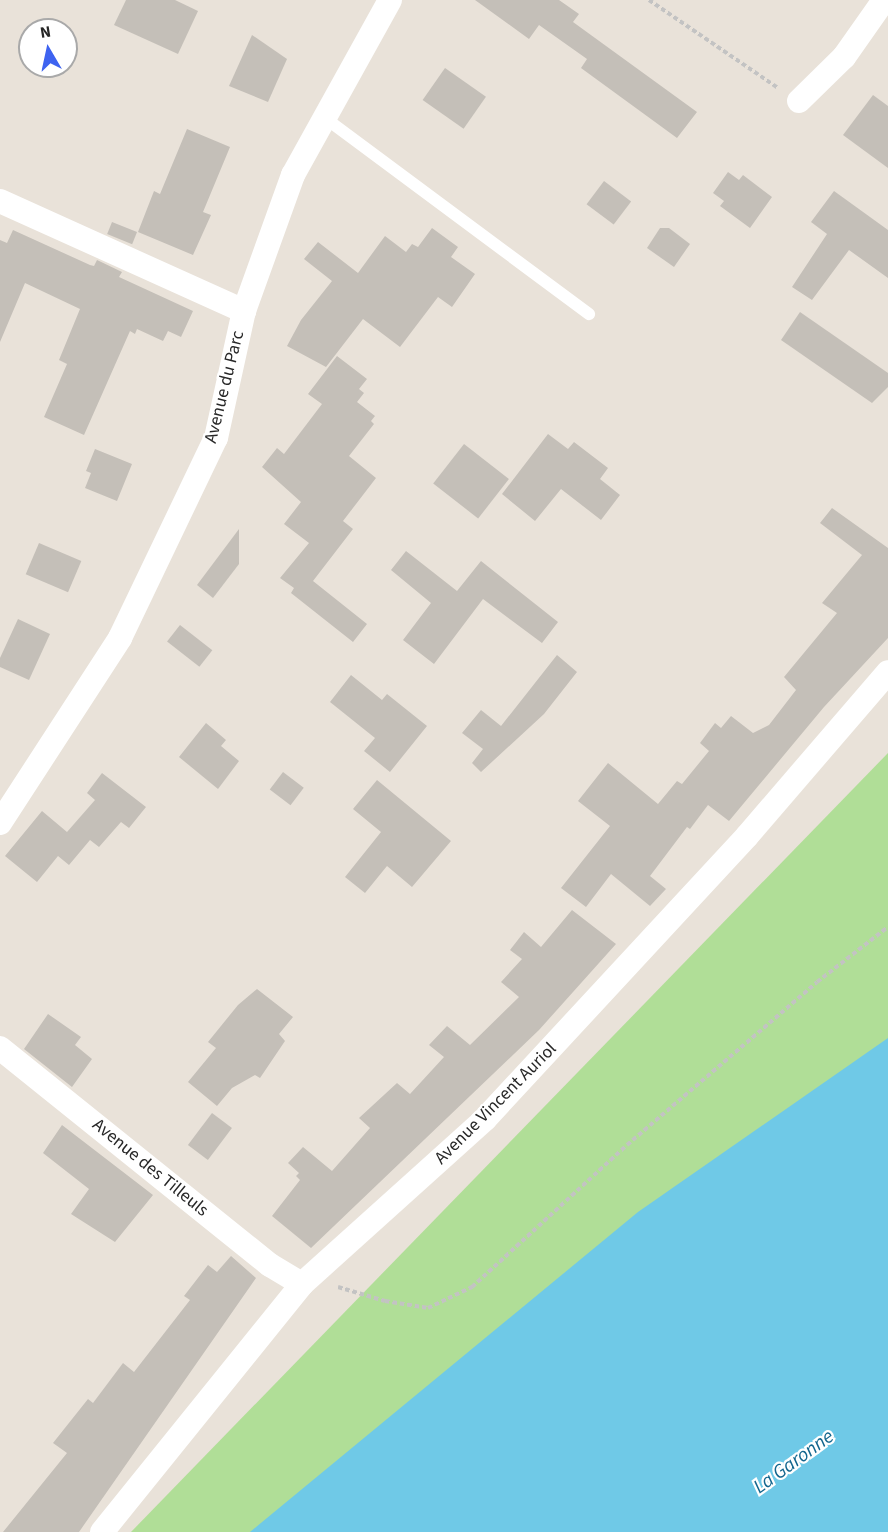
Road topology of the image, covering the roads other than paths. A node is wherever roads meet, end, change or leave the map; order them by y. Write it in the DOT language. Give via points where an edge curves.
graph roads {
  1 [pos="390,0"];
  2 [pos="884,0"];
  3 [pos="799,101"];
  4 [pos="325,118"];
  5 [pos="0,201"];
  6 [pos="244,311"];
  7 [pos="589,314"];
  8 [pos="888,672"];
  9 [pos="0,823"];
  10 [pos="0,1048"];
  11 [pos="302,1284"];
  12 [pos="102,1532"];
  1 -- 4 [label="street, Avenue du Parc"];
  2 -- 3 [label="street" via="844,57"];
  4 -- 6 [label="street, Avenue du Parc" via="293,174"];
  4 -- 7 [label="lane"];
  5 -- 6 [label="street"];
  6 -- 9 [label="street, Avenue du Parc" via="211,448 120,638"];
  8 -- 11 [label="street, Avenue Vincent Auriol" via="747,836 493,1111"];
  10 -- 11 [label="street, Avenue des Tilleuls" via="270,1265"];
  11 -- 12 [label="street, Avenue Vincent Auriol"];
}
